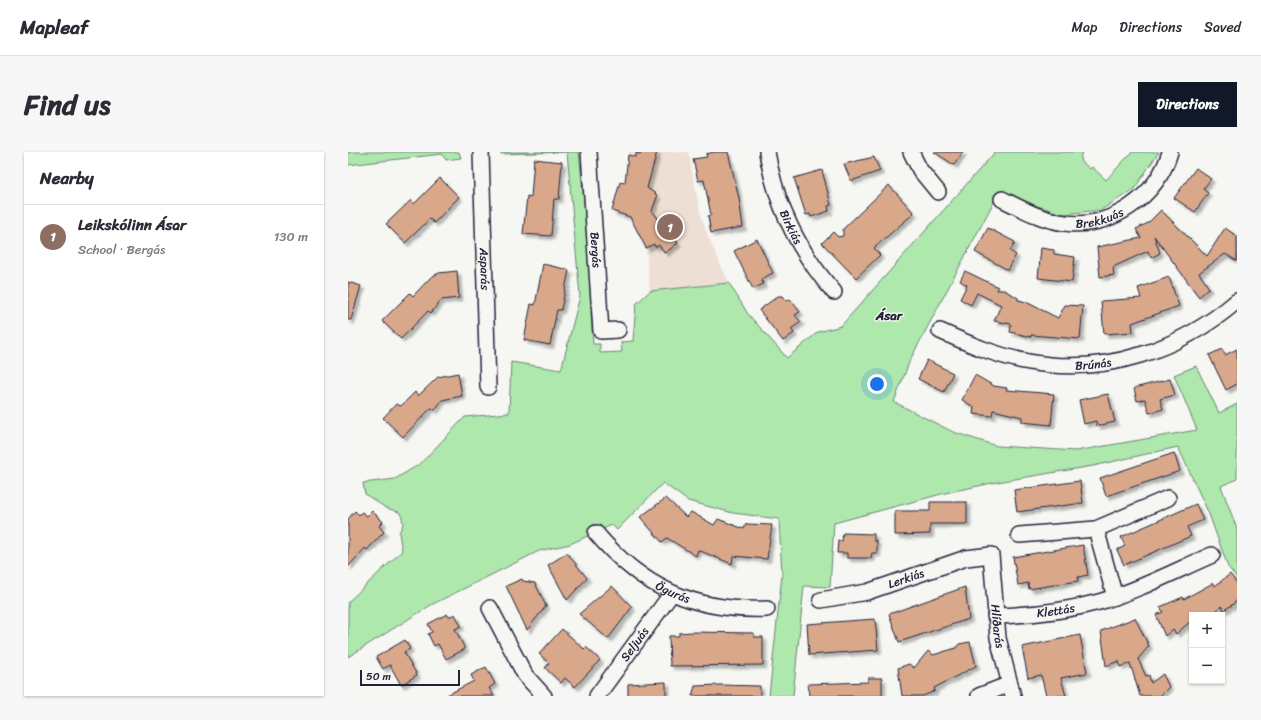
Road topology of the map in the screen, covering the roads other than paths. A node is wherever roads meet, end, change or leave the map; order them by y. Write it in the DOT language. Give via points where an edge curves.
graph roads {
  1 [pos="481,152"];
  2 [pos="589,152"];
  3 [pos="767,152"];
  4 [pos="911,152"];
  5 [pos="1170,152"];
  6 [pos="938,192"];
  7 [pos="1002,199"];
  8 [pos="834,292"];
  9 [pos="1237,301"];
  10 [pos="618,330"];
  11 [pos="940,331"];
  12 [pos="488,387"];
  13 [pos="1168,498"];
  14 [pos="1096,529"];
  15 [pos="596,533"];
  16 [pos="1018,535"];
  17 [pos="990,555"];
  18 [pos="1212,555"];
  19 [pos="672,594"];
  20 [pos="1114,597"];
  21 [pos="821,600"];
  22 [pos="490,608"];
  23 [pos="768,609"];
  24 [pos="995,616"];
  25 [pos="1011,690"];
  26 [pos="544,696"];
  27 [pos="597,696"];
  28 [pos="979,696"];
  1 -- 12 [label="street, Asparás"];
  2 -- 10 [label="street, Bergás" via="601,331"];
  3 -- 8 [label="street, Birkiás" via="776,194 794,237"];
  4 -- 6 [label="street" via="920,170"];
  5 -- 7 [label="street, Brekkuás" via="1160,175 1148,192 1126,210 1098,221 1075,224 1048,220"];
  9 -- 11 [label="street, Brúnás" via="1199,330 1165,346 1129,359 1089,365 1051,365 1023,361 974,346"];
  13 -- 14 [label="street"];
  14 -- 16 [label="street"];
  14 -- 20 [label="street"];
  15 -- 19 [label="street, Ögurás" via="628,566"];
  17 -- 21 [label="street, Lerkiás" via="966,558 874,590"];
  17 -- 24 [label="street, Hlíðarás"];
  18 -- 20 [label="street, Klettás"];
  19 -- 23 [label="street, Ögurás" via="728,609"];
  19 -- 27 [label="street, Seljuás"];
  20 -- 24 [label="street, Klettás" via="1072,607"];
  22 -- 26 [label="street" via="525,675"];
  24 -- 25 [label="street, Hlíðarás"];
  25 -- 28 [label="street"];
}
